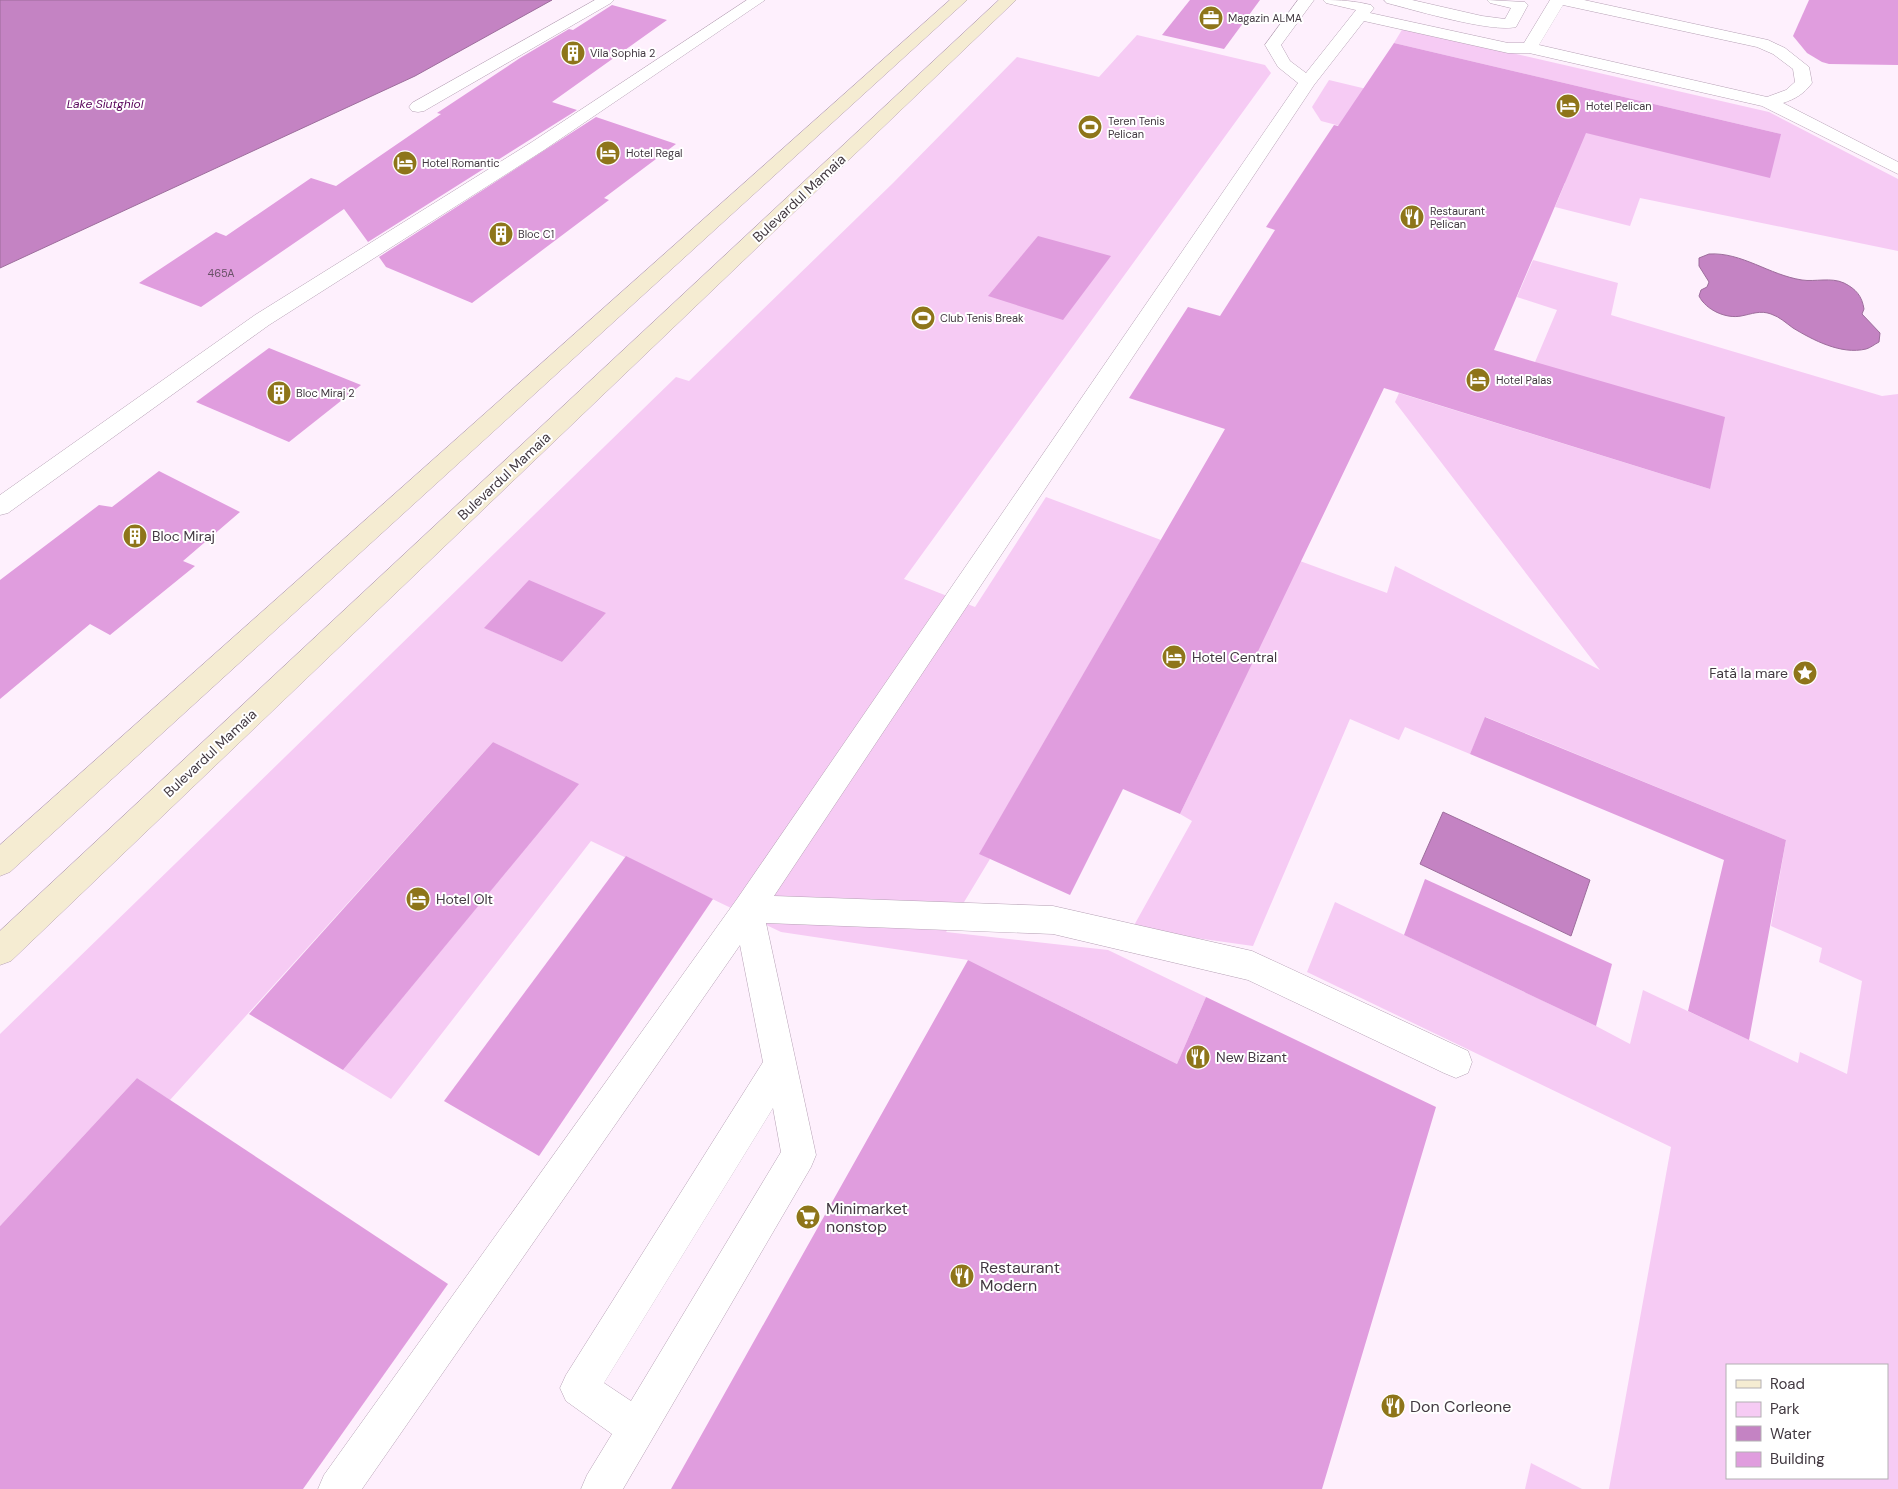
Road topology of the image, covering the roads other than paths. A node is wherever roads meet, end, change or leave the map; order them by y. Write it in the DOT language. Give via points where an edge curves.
graph roads {
  1 [pos="606,0"];
  2 [pos="757,0"];
  3 [pos="959,0"];
  4 [pos="1008,0"];
  5 [pos="1306,0"];
  6 [pos="1331,0"];
  7 [pos="1392,0"];
  8 [pos="1495,0"];
  9 [pos="1558,0"];
  10 [pos="1563,0"];
  11 [pos="1366,8"];
  12 [pos="1530,48"];
  13 [pos="1306,82"];
  14 [pos="1768,102"];
  15 [pos="418,107"];
  16 [pos="1898,169"];
  17 [pos="0,507"];
  18 [pos="0,863"];
  19 [pos="748,909"];
  20 [pos="0,951"];
  21 [pos="1456,1062"];
  22 [pos="780,1066"];
  23 [pos="637,1428"];
  24 [pos="338,1489"];
  25 [pos="601,1489"];
  1 -- 15 [label="lane"];
  2 -- 17 [label="lane" via="538,146 262,320"];
  3 -- 18 [label="main road"];
  4 -- 20 [label="main road, Bulevardul Mamaia"];
  5 -- 13 [label="lane" via="1273,45 1284,64"];
  6 -- 11 [label="lane"];
  7 -- 8 [label="lane" via="1482,21 1510,24 1520,6"];
  9 -- 12 [label="lane"];
  10 -- 14 [label="lane" via="1762,43 1779,51 1801,67 1804,83 1792,94"];
  11 -- 12 [label="lane" via="1508,48"];
  11 -- 13 [label="lane"];
  12 -- 14 [label="lane"];
  13 -- 19 [label="lane"];
  14 -- 16 [label="lane"];
  19 -- 21 [label="lane" via="1053,920 1252,966"];
  19 -- 22 [label="lane"];
  19 -- 24 [label="lane"];
  22 -- 23 [label="lane" via="799,1155"];
  22 -- 23 [label="lane" via="579,1388"];
  23 -- 25 [label="lane"];
}
